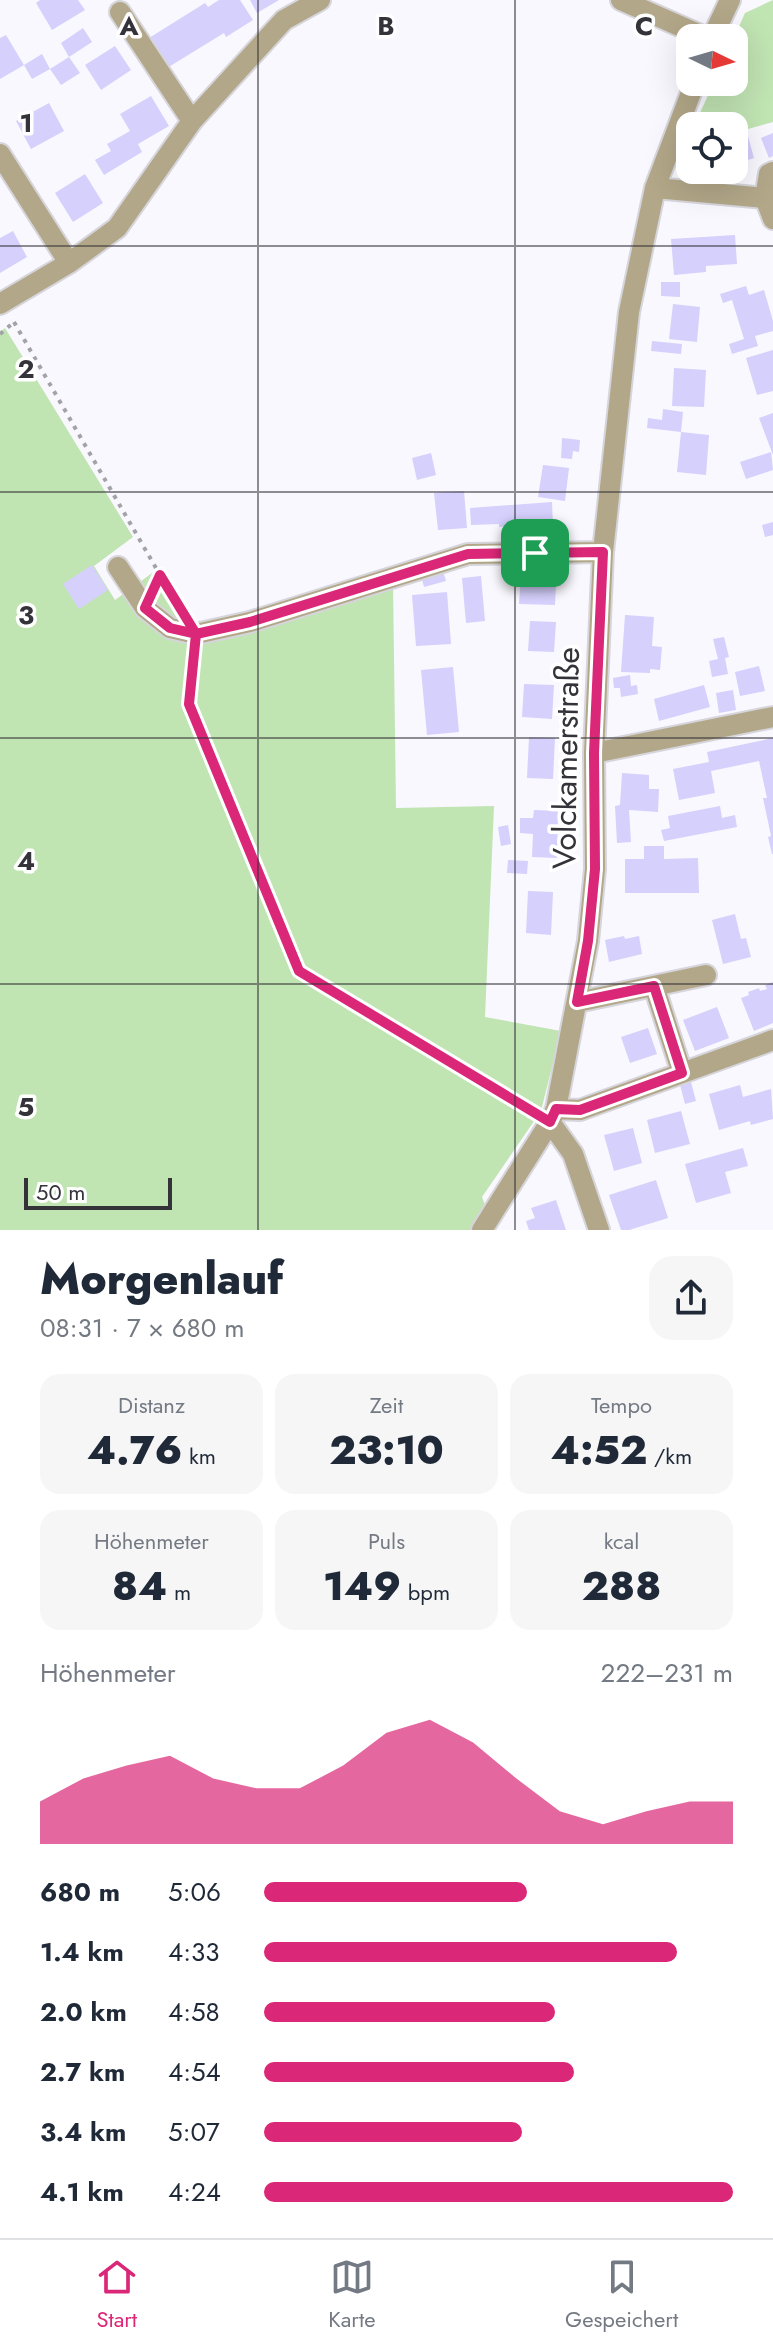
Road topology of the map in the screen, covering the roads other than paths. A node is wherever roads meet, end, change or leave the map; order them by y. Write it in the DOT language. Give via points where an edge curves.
graph roads {
  1 [pos="320,0"];
  2 [pos="621,0"];
  3 [pos="730,0"];
  4 [pos="120,12"];
  5 [pos="677,24"];
  6 [pos="717,24"];
  7 [pos="690,96"];
  8 [pos="192,121"];
  9 [pos="0,154"];
  10 [pos="773,172"];
  11 [pos="655,188"];
  12 [pos="765,198"];
  13 [pos="773,219"];
  14 [pos="69,263"];
  15 [pos="0,304"];
  16 [pos="603,552"];
  17 [pos="118,567"];
  18 [pos="773,717"];
  19 [pos="594,753"];
  20 [pos="706,975"];
  21 [pos="654,986"];
  22 [pos="577,1002"];
  23 [pos="773,1040"];
  24 [pos="682,1073"];
  25 [pos="553,1116"];
  26 [pos="482,1230"];
  27 [pos="599,1230"];
  1 -- 8 [label="street" via="284,20"];
  2 -- 5 [label="street"];
  3 -- 6 [label="street"];
  4 -- 8 [label="street"];
  7 -- 11 [label="street, Volckamerstraße"];
  8 -- 14 [label="street" via="117,228"];
  9 -- 14 [label="street"];
  10 -- 12 [label="street"];
  11 -- 12 [label="street"];
  11 -- 16 [label="street, Volckamerstraße" via="629,312"];
  12 -- 13 [label="street"];
  14 -- 15 [label="street"];
  16 -- 17 [label="street" via="468,554 195,634 170,628 145,608"];
  16 -- 19 [label="street, Volckamerstraße"];
  18 -- 19 [label="street"];
  19 -- 22 [label="street, Volckamerstraße" via="595,869"];
  20 -- 21 [label="street"];
  21 -- 22 [label="street"];
  21 -- 24 [label="street"];
  22 -- 25 [label="street, Volckamerstraße"];
  23 -- 24 [label="street"];
  24 -- 25 [label="street"];
  25 -- 26 [label="street, Volckamerstraße"];
  25 -- 27 [label="street" via="573,1154"];
}
